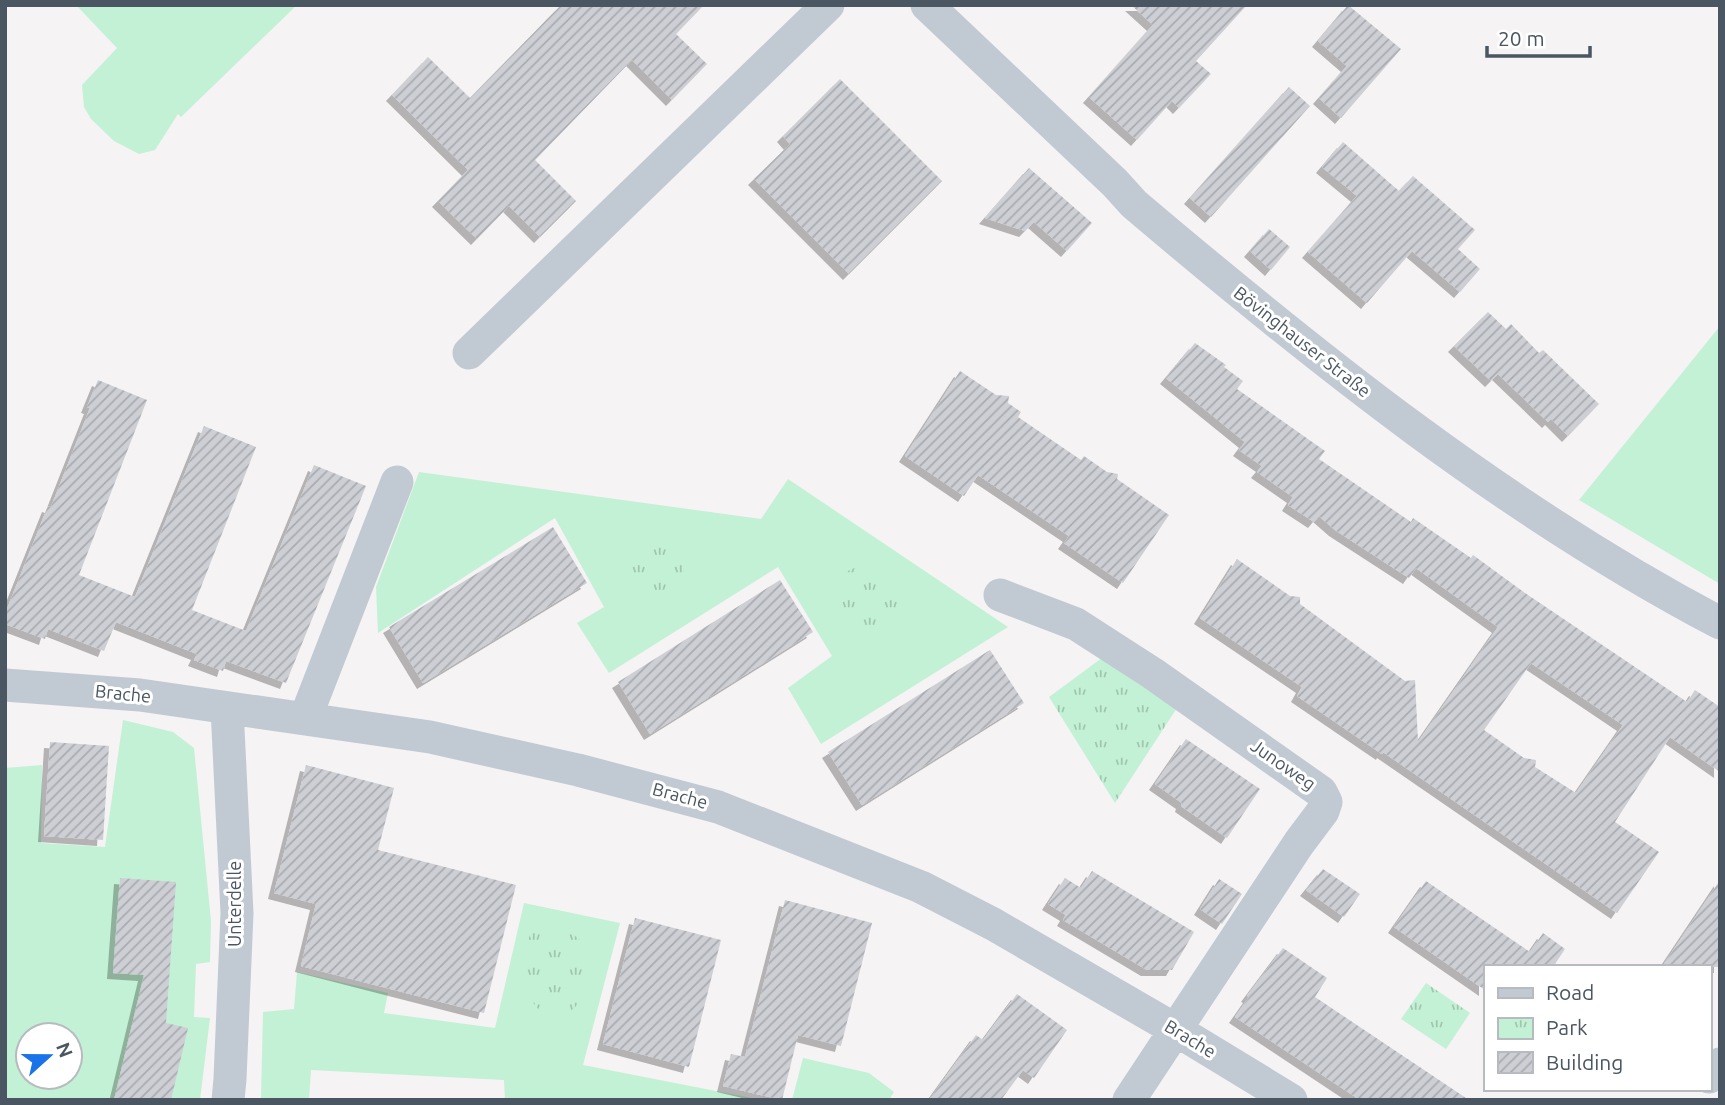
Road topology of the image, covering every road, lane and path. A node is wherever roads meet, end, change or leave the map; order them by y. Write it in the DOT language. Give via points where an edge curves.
graph roads {
  1 [pos="828,5"];
  2 [pos="927,5"];
  3 [pos="469,353"];
  4 [pos="397,482"];
  5 [pos="1000,595"];
  6 [pos="1720,623"];
  7 [pos="5,685"];
  8 [pos="227,708"];
  9 [pos="305,719"];
  10 [pos="1176,1030"];
  11 [pos="228,1100"];
  12 [pos="1129,1100"];
  13 [pos="1290,1100"];
  1 -- 3 [label="street"];
  2 -- 6 [label="street, Bövinghauser Straße" via="1134,204 1314,353 1405,422 1594,552"];
  4 -- 9 [label="street"];
  5 -- 10 [label="street, Junoweg" via="1076,624 1321,792 1326,802"];
  7 -- 8 [label="street, Brache" via="140,695"];
  8 -- 9 [label="street, Brache"];
  8 -- 11 [label="street, Unterdelle" via="237,914"];
  9 -- 10 [label="street, Brache" via="441,739 718,807 921,887"];
  10 -- 12 [label="street"];
  10 -- 13 [label="street, Brache"];
}
